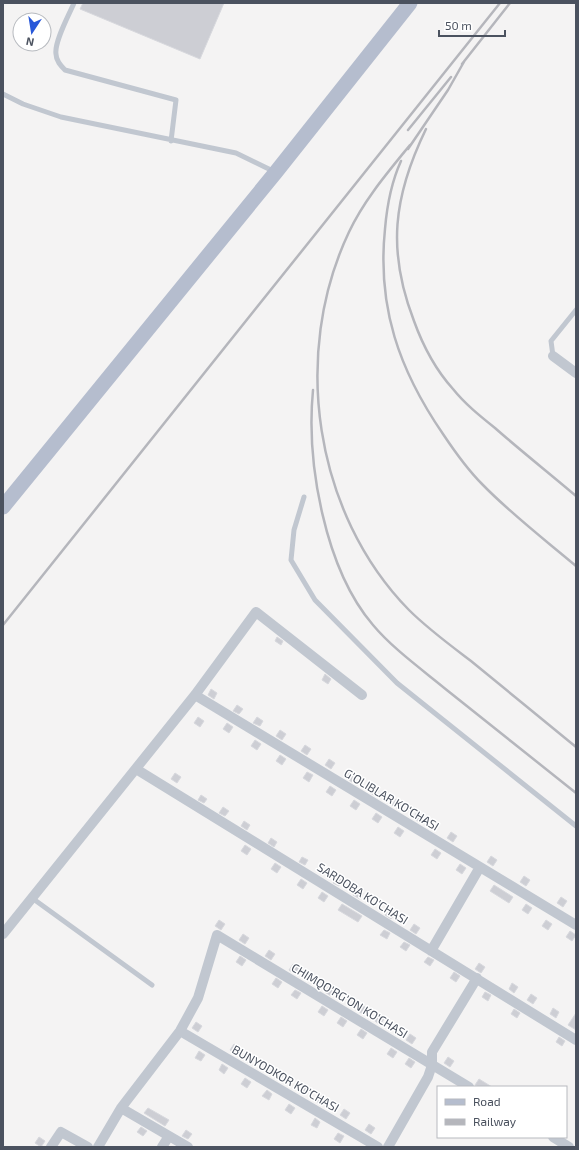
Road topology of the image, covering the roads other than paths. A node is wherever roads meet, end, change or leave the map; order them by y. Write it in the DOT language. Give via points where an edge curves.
graph roads {
  1 [pos="74,3"];
  2 [pos="410,3"];
  3 [pos="3,94"];
  4 [pos="171,141"];
  5 [pos="276,172"];
  6 [pos="576,310"];
  7 [pos="553,356"];
  8 [pos="576,373"];
  9 [pos="304,497"];
  10 [pos="3,507"];
  11 [pos="362,695"];
  12 [pos="195,696"];
  13 [pos="136,769"];
  14 [pos="576,826"];
  15 [pos="480,867"];
  16 [pos="32,898"];
  17 [pos="576,925"];
  18 [pos="3,934"];
  19 [pos="431,951"];
  20 [pos="477,978"];
  21 [pos="152,985"];
  22 [pos="180,1031"];
  23 [pos="576,1040"];
  24 [pos="432,1065"];
  25 [pos="467,1086"];
  26 [pos="121,1108"];
  27 [pos="169,1136"];
  28 [pos="554,1138"];
  29 [pos="51,1147"];
  30 [pos="88,1147"];
  31 [pos="98,1147"];
  32 [pos="162,1147"];
  33 [pos="188,1147"];
  34 [pos="378,1147"];
  35 [pos="388,1147"];
  36 [pos="569,1147"];
  1 -- 4 [label="lane" via="56,47 60,64 66,70 176,100"];
  2 -- 5 [label="main road"];
  3 -- 4 [label="lane" via="22,104 60,117"];
  4 -- 5 [label="lane" via="236,153"];
  5 -- 10 [label="main road"];
  6 -- 7 [label="lane" via="551,341"];
  7 -- 8 [label="street"];
  9 -- 14 [label="lane" via="294,530 291,560 315,600 397,683"];
  11 -- 12 [label="street" via="256,612"];
  12 -- 13 [label="street"];
  12 -- 15 [label="street, G'OLIBLAR KO'CHASI"];
  13 -- 16 [label="street"];
  13 -- 19 [label="street, SARDOBA KO'CHASI"];
  15 -- 17 [label="street, G'OLIBLAR KO'CHASI"];
  15 -- 19 [label="street"];
  16 -- 18 [label="street"];
  16 -- 21 [label="lane"];
  19 -- 20 [label="street, SARDOBA KO'CHASI"];
  20 -- 23 [label="street, SARDOBA KO'CHASI"];
  20 -- 24 [label="street" via="432,1052"];
  22 -- 24 [label="street, CHIMQO'RG'ON KO'CHASI" via="198,998 217,936"];
  22 -- 26 [label="street"];
  22 -- 34 [label="street, BUNYODKOR KO'CHASI"];
  24 -- 25 [label="street, CHIMQO'RG'ON KO'CHASI"];
  24 -- 35 [label="street" via="428,1077"];
  26 -- 27 [label="street"];
  26 -- 31 [label="street"];
  27 -- 32 [label="street"];
  27 -- 33 [label="street"];
  28 -- 36 [label="street"];
  29 -- 30 [label="street" via="61,1132"];
}
